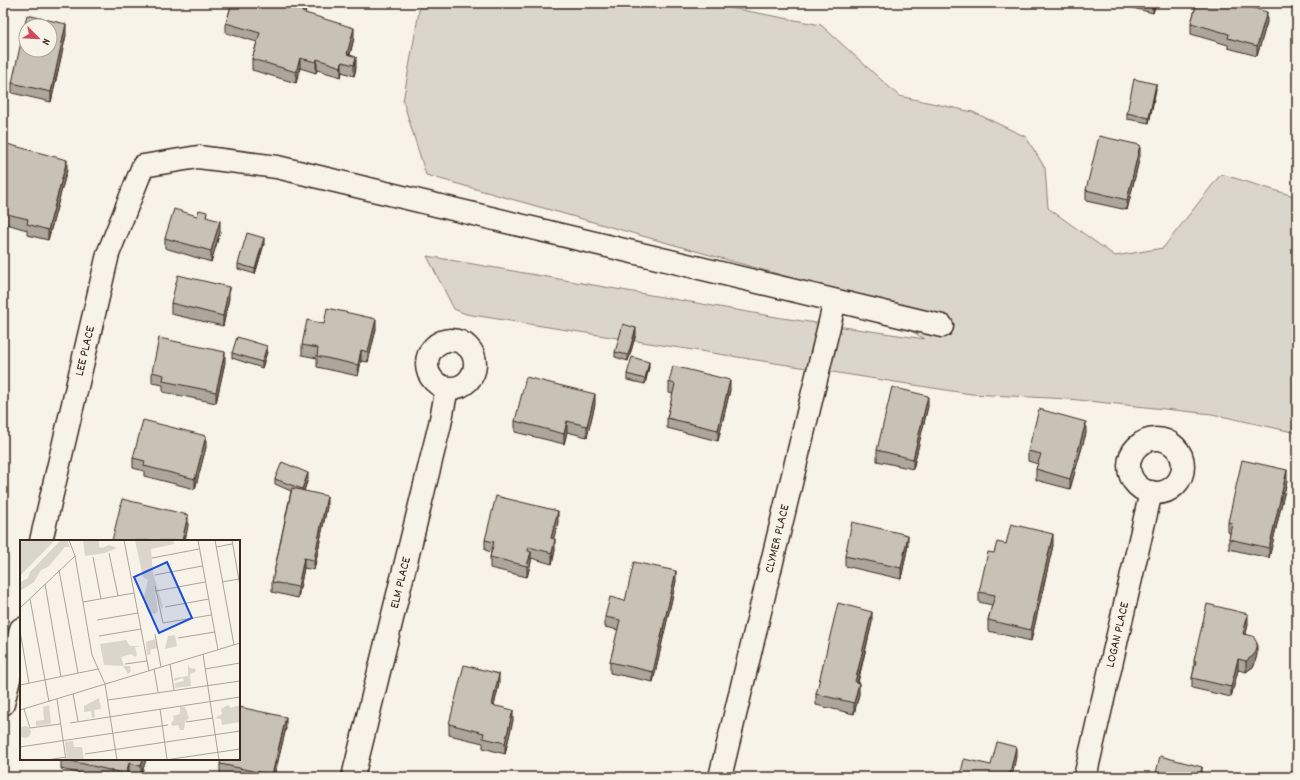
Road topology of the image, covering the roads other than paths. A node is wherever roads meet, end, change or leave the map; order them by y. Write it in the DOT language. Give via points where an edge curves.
graph roads {
  1 [pos="835,301"];
  2 [pos="942,326"];
  3 [pos="447,388"];
  4 [pos="1151,492"];
  5 [pos="41,540"];
  6 [pos="20,633"];
  7 [pos="3,704"];
  8 [pos="353,777"];
  9 [pos="720,777"];
  10 [pos="1085,777"];
  1 -- 2 [label="street"];
  1 -- 5 [label="street, LEE PLACE" via="277,168 198,157 143,166 108,254"];
  1 -- 9 [label="street, CLYMER PLACE"];
  3 -- 8 [label="street, ELM PLACE"];
  4 -- 10 [label="street, LOGAN PLACE"];
  6 -- 7 [label="street"];
}
